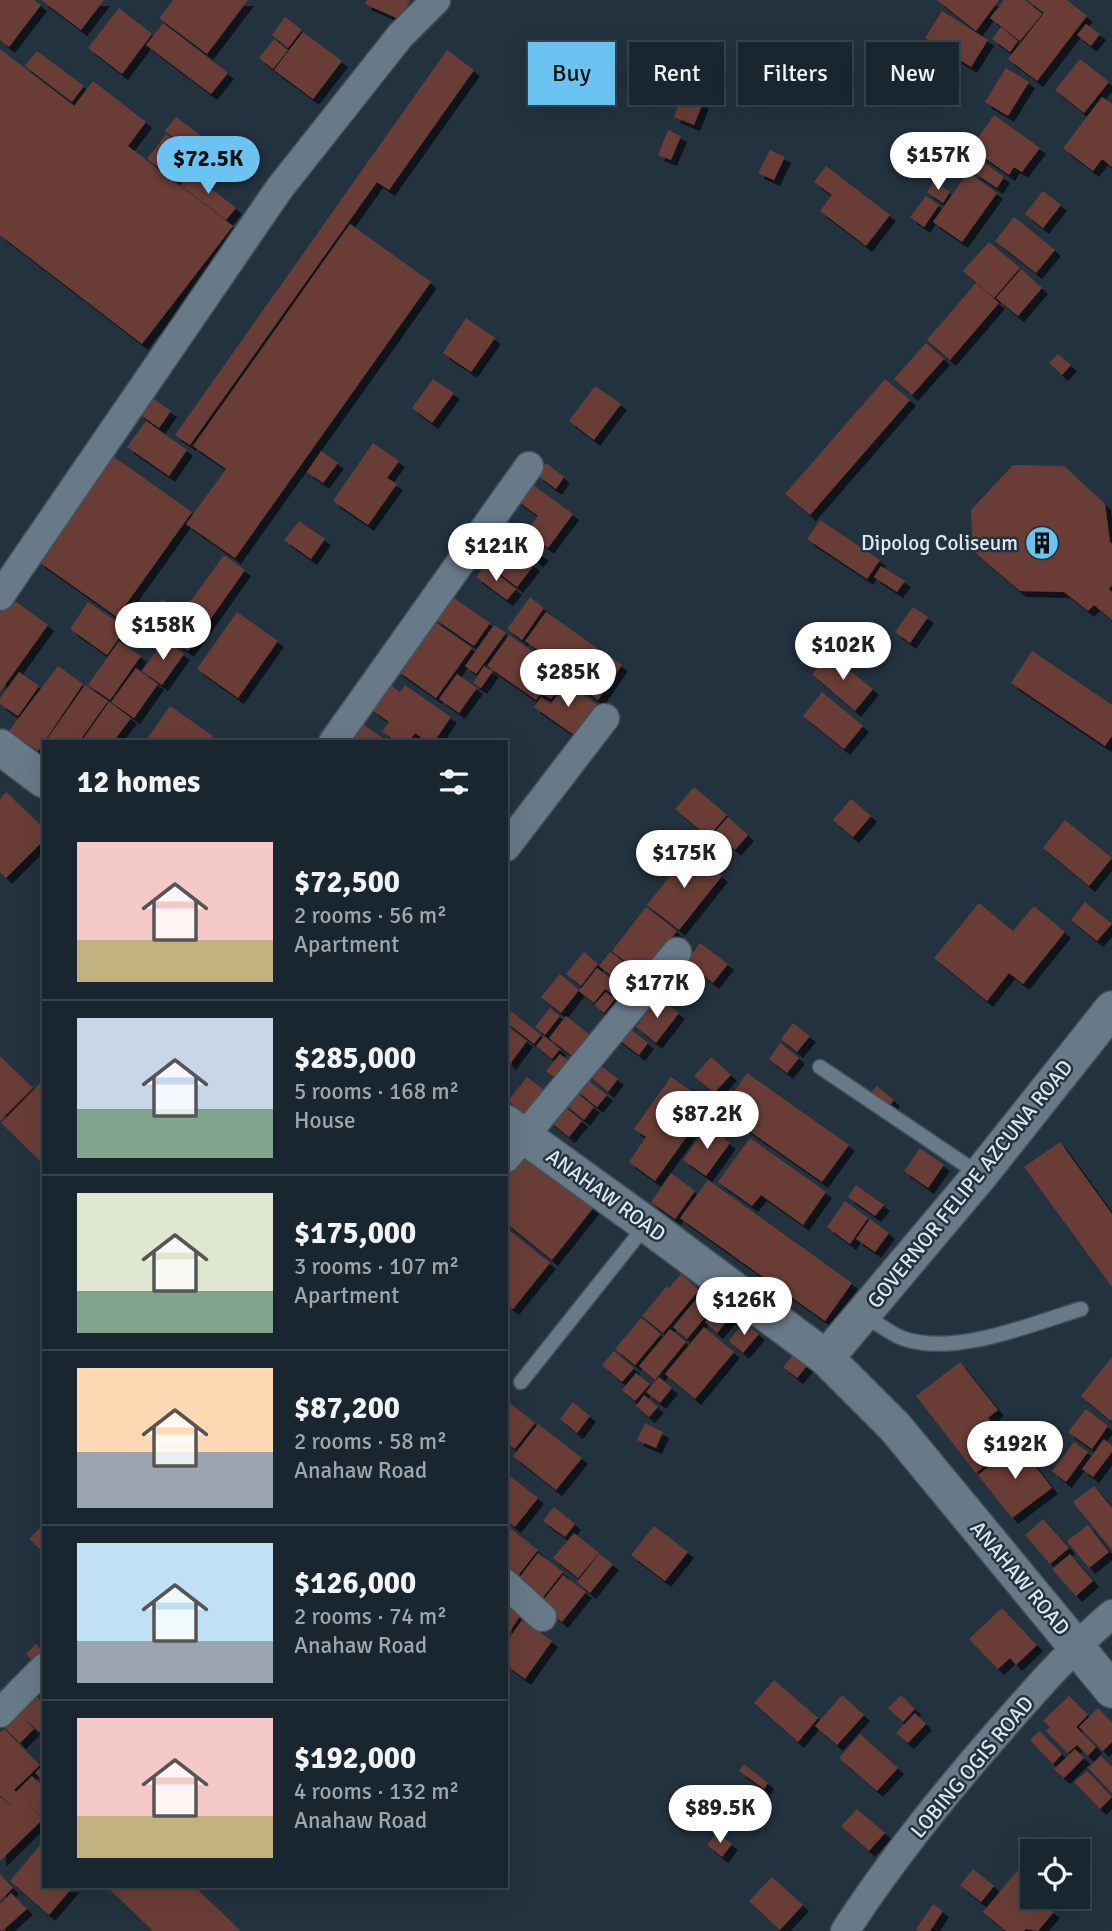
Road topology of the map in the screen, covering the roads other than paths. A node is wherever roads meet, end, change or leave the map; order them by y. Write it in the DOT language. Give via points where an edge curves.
graph roads {
  1 [pos="436,0"];
  2 [pos="529,466"];
  3 [pos="0,596"];
  4 [pos="605,718"];
  5 [pos="334,740"];
  6 [pos="0,747"];
  7 [pos="42,778"];
  8 [pos="508,844"];
  9 [pos="677,952"];
  10 [pos="1112,1009"];
  11 [pos="820,1067"];
  12 [pos="512,1139"];
  13 [pos="980,1175"];
  14 [pos="646,1224"];
  15 [pos="1081,1309"];
  16 [pos="863,1314"];
  17 [pos="826,1358"];
  18 [pos="521,1382"];
  19 [pos="508,1586"];
  20 [pos="1112,1614"];
  21 [pos="542,1617"];
  22 [pos="1075,1646"];
  23 [pos="42,1670"];
  24 [pos="1112,1690"];
  25 [pos="0,1713"];
  26 [pos="845,1931"];
  1 -- 3 [label="street" via="391,47 279,189"];
  2 -- 5 [label="street"];
  4 -- 8 [label="street"];
  6 -- 7 [label="street"];
  9 -- 12 [label="street"];
  10 -- 13 [label="street, GOVERNOR FELIPE AZCUNA ROAD"];
  11 -- 13 [label="lane"];
  12 -- 14 [label="street, ANAHAW ROAD"];
  13 -- 16 [label="street, GOVERNOR FELIPE AZCUNA ROAD"];
  14 -- 17 [label="street, ANAHAW ROAD"];
  14 -- 18 [label="lane"];
  15 -- 16 [label="lane" via="978,1339 948,1343 903,1339"];
  16 -- 17 [label="street, GOVERNOR FELIPE AZCUNA ROAD"];
  17 -- 22 [label="street, ANAHAW ROAD" via="895,1427"];
  19 -- 21 [label="street"];
  20 -- 22 [label="street, LOBING OGIS ROAD"];
  22 -- 24 [label="street, ANAHAW ROAD"];
  22 -- 26 [label="street, LOBING OGIS ROAD" via="921,1826"];
  23 -- 25 [label="street"];
}
